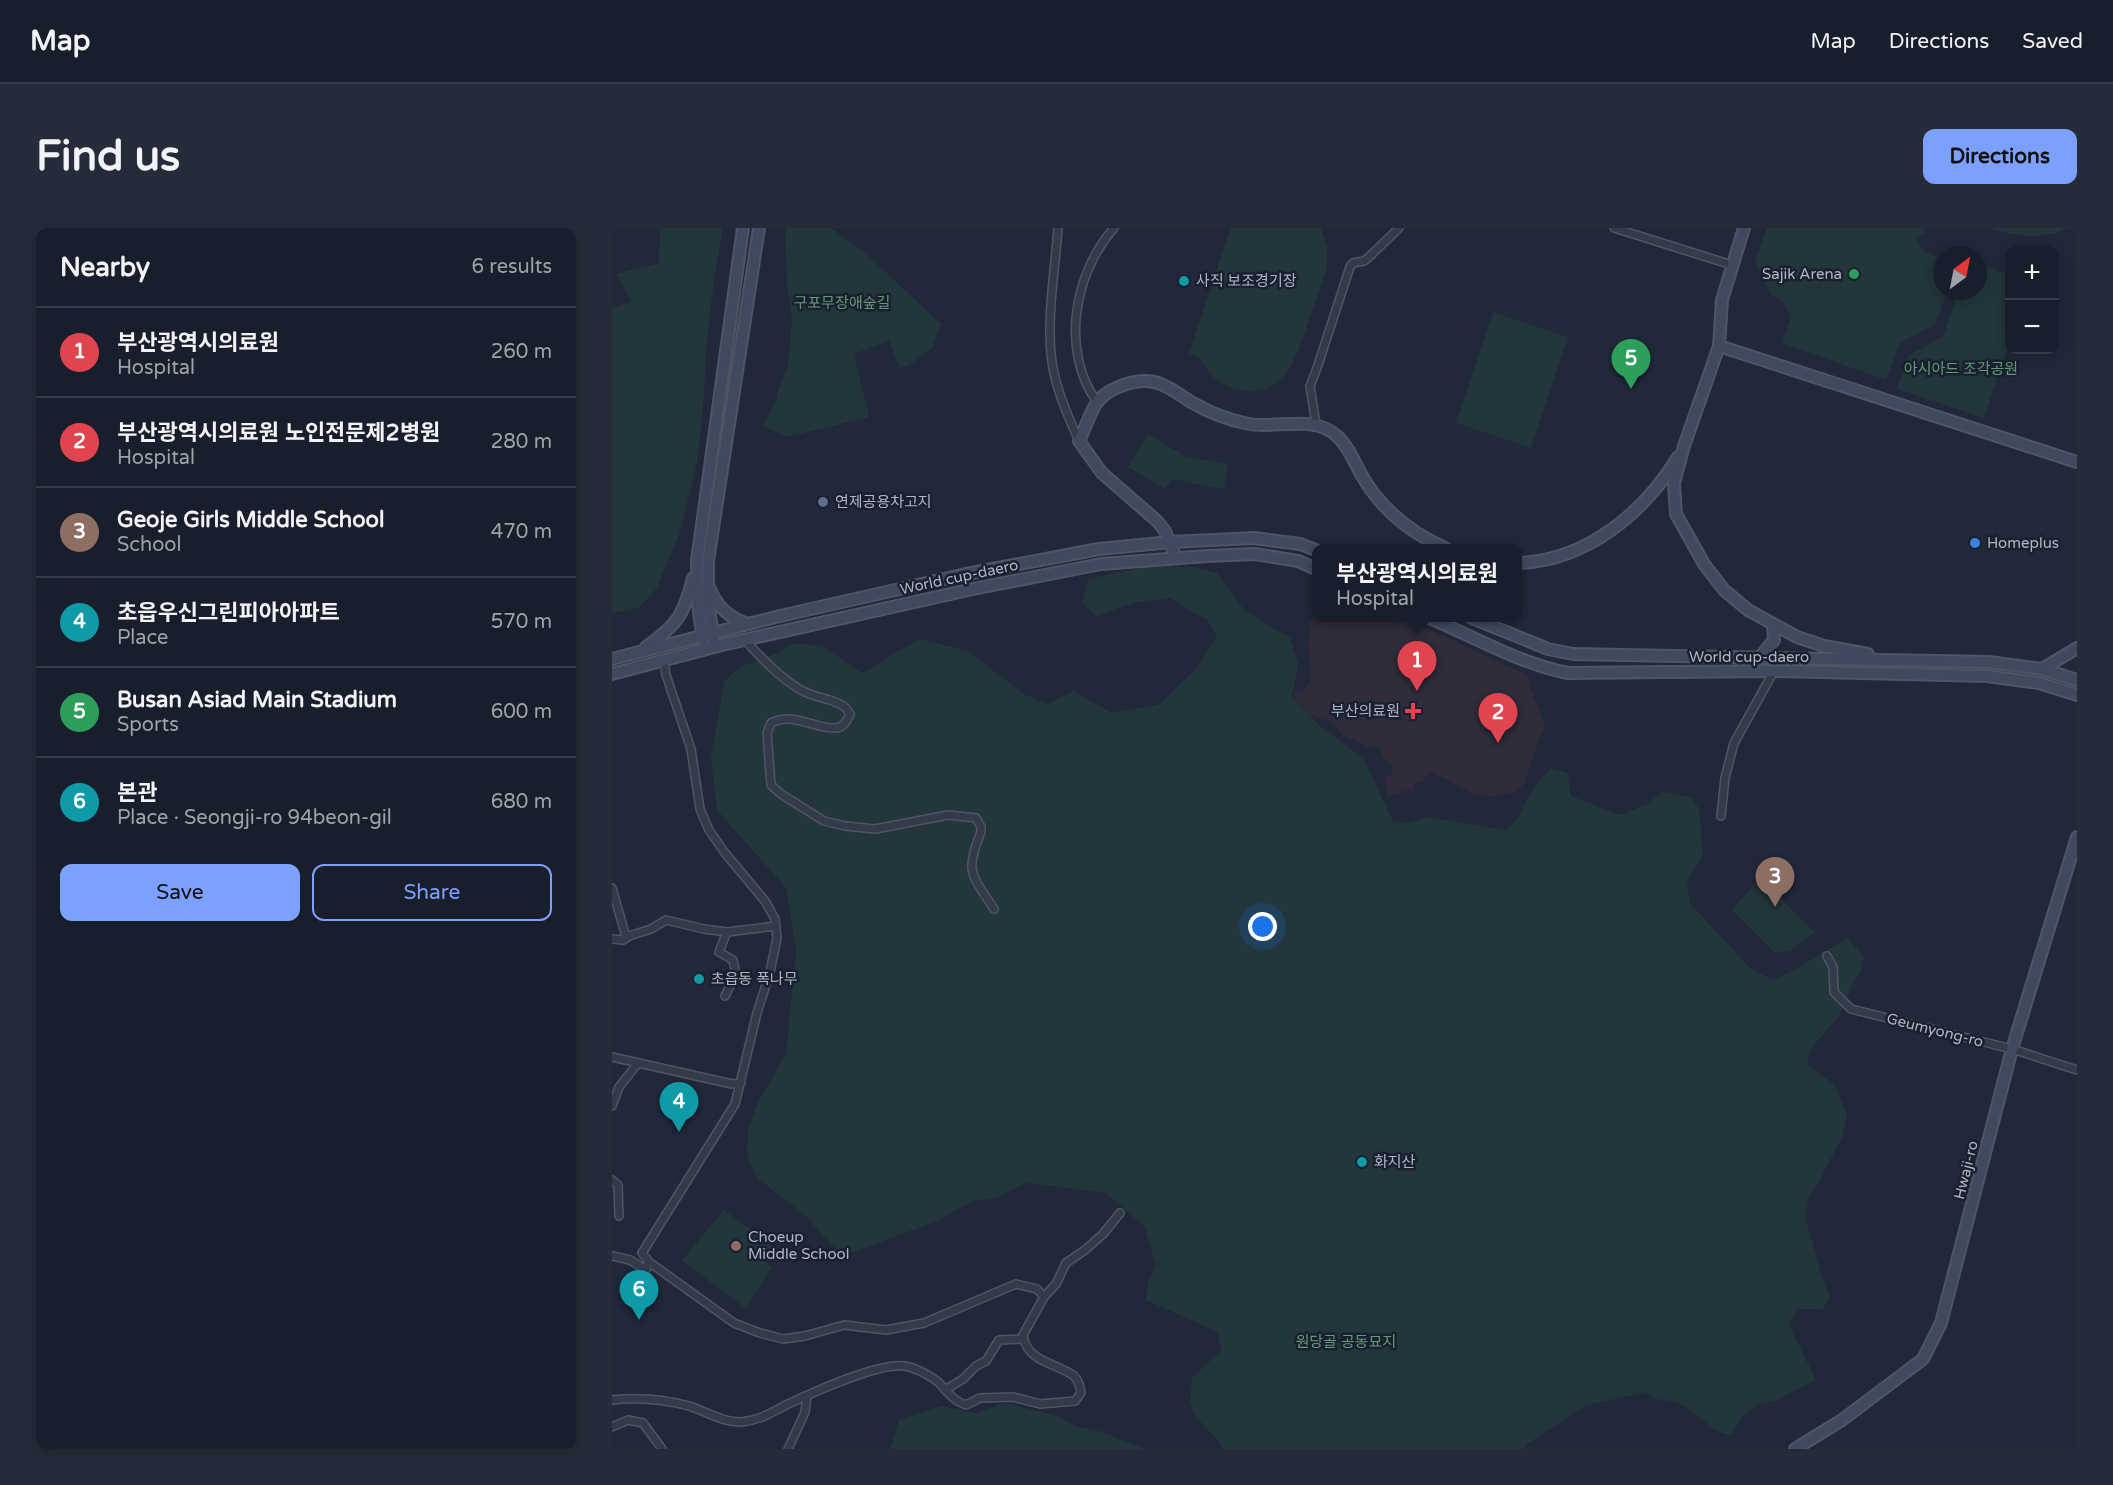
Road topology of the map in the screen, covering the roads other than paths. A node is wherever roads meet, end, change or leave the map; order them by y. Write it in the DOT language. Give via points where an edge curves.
graph roads {
  1 [pos="743,228"];
  2 [pos="759,228"];
  3 [pos="1058,228"];
  4 [pos="1114,228"];
  5 [pos="1399,228"];
  6 [pos="1614,228"];
  7 [pos="1744,228"];
  8 [pos="1732,266"];
  9 [pos="1719,346"];
  10 [pos="1097,402"];
  11 [pos="1316,425"];
  12 [pos="1079,441"];
  13 [pos="1684,446"];
  14 [pos="2077,462"];
  15 [pos="1171,542"];
  16 [pos="1436,544"];
  17 [pos="1312,548"];
  18 [pos="1176,558"];
  19 [pos="697,561"];
  20 [pos="1522,562"];
  21 [pos="1312,567"];
  22 [pos="708,583"];
  23 [pos="1439,622"];
  24 [pos="1482,622"];
  25 [pos="748,624"];
  26 [pos="1773,625"];
  27 [pos="707,635"];
  28 [pos="745,640"];
  29 [pos="2077,648"];
  30 [pos="710,649"];
  31 [pos="640,652"];
  32 [pos="1761,656"];
  33 [pos="612,659"];
  34 [pos="1892,660"];
  35 [pos="664,661"];
  36 [pos="2042,669"];
  37 [pos="1774,671"];
  38 [pos="612,674"];
  39 [pos="2077,680"];
  40 [pos="2077,695"];
  41 [pos="1721,816"];
  42 [pos="2077,837"];
  43 [pos="612,888"];
  44 [pos="994,909"];
  45 [pos="776,926"];
  46 [pos="727,932"];
  47 [pos="626,938"];
  48 [pos="612,939"];
  49 [pos="1827,956"];
  50 [pos="725,996"];
  51 [pos="2012,1049"];
  52 [pos="612,1058"];
  53 [pos="638,1063"];
  54 [pos="2077,1070"];
  55 [pos="741,1083"];
  56 [pos="612,1106"];
  57 [pos="612,1180"];
  58 [pos="1120,1214"];
  59 [pos="619,1216"];
  60 [pos="612,1256"];
  61 [pos="649,1262"];
  62 [pos="1044,1297"];
  63 [pos="1023,1339"];
  64 [pos="945,1390"];
  65 [pos="807,1397"];
  66 [pos="612,1400"];
  67 [pos="612,1427"];
  68 [pos="662,1449"];
  69 [pos="788,1449"];
  70 [pos="1795,1449"];
  1 -- 19 [label="main road"];
  2 -- 22 [label="main road" via="708,561"];
  3 -- 12 [label="street" via="1050,304 1052,364"];
  4 -- 10 [label="street" via="1092,258 1077,306 1079,358 1089,391"];
  5 -- 11 [label="street" via="1368,258 1350,267 1310,382"];
  6 -- 8 [label="street"];
  7 -- 8 [label="main road"];
  8 -- 9 [label="main road" via="1722,300"];
  9 -- 13 [label="main road"];
  9 -- 14 [label="main road"];
  10 -- 11 [label="main road" via="1118,388 1144,381 1170,388 1195,405 1229,419 1272,426"];
  10 -- 12 [label="main road"];
  11 -- 16 [label="main road" via="1328,429 1344,443 1362,476 1392,515"];
  12 -- 15 [label="main road" via="1102,473 1157,521"];
  13 -- 20 [label="main road" via="1638,508 1613,529 1581,547"];
  13 -- 26 [label="main road" via="1674,483 1676,514 1704,564 1724,590"];
  15 -- 17 [label="main road, World cup-daero" via="1254,538"];
  15 -- 18 [label="main road"];
  15 -- 25 [label="main road, World cup-daero" via="1099,549 988,570"];
  18 -- 21 [label="main road, World cup-daero" via="1255,554"];
  18 -- 28 [label="main road, World cup-daero" via="1101,564"];
  19 -- 27 [label="main road" via="698,604"];
  19 -- 31 [label="main road" via="679,619"];
  22 -- 25 [label="main road" via="724,612"];
  22 -- 27 [label="main road"];
  23 -- 37 [label="main road, World cup-daero" via="1525,660 1568,673"];
  24 -- 32 [label="main road, World cup-daero" via="1548,650 1573,654"];
  25 -- 27 [label="main road, World cup-daero"];
  26 -- 32 [label="main road" via="1774,640"];
  26 -- 34 [label="main road" via="1824,646"];
  27 -- 30 [label="main road"];
  27 -- 31 [label="main road, World cup-daero"];
  28 -- 30 [label="main road, World cup-daero"];
  28 -- 44 [label="street" via="772,668 804,692 833,702 850,714 837,728 782,718 771,723 767,733 771,785 824,821 845,826 875,829 948,815 976,818 981,832 970,864"];
  29 -- 36 [label="main road"];
  30 -- 35 [label="main road, World cup-daero"];
  31 -- 33 [label="main road, World cup-daero"];
  32 -- 34 [label="main road, World cup-daero"];
  34 -- 36 [label="main road, World cup-daero" via="1989,662"];
  35 -- 38 [label="main road, World cup-daero"];
  35 -- 45 [label="street" via="691,749 704,819 724,853 765,901"];
  36 -- 39 [label="main road, World cup-daero"];
  37 -- 40 [label="main road, World cup-daero" via="1986,676 2039,683"];
  37 -- 41 [label="street" via="1734,743"];
  42 -- 51 [label="main road, Hwaji-ro"];
  43 -- 47 [label="street"];
  45 -- 46 [label="street"];
  45 -- 55 [label="street" via="770,972"];
  46 -- 47 [label="street" via="666,920"];
  46 -- 50 [label="street" via="719,952 733,960 735,974"];
  47 -- 48 [label="street"];
  49 -- 51 [label="street, Geumyong-ro" via="1833,967 1834,992 1851,1009"];
  51 -- 54 [label="street, Geumyong-ro"];
  51 -- 70 [label="main road, Hwaji-ro" via="1941,1323 1923,1359 1842,1420"];
  52 -- 53 [label="street"];
  53 -- 55 [label="street"];
  53 -- 56 [label="street" via="619,1087"];
  55 -- 61 [label="street" via="735,1104 642,1253"];
  57 -- 59 [label="street" via="618,1185"];
  58 -- 62 [label="street" via="1103,1234 1066,1263 1056,1284"];
  60 -- 61 [label="street" via="630,1260 646,1270"];
  61 -- 62 [label="street" via="734,1323 783,1339 844,1324 886,1330 924,1323 1016,1284 1037,1289"];
  62 -- 63 [label="street"];
  63 -- 64 [label="street" via="999,1340 986,1361"];
  63 -- 64 [label="street" via="1027,1348 1046,1363 1073,1375 1079,1382 1082,1394 1075,1401 1040,1404 1012,1397 980,1398 966,1405"];
  64 -- 65 [label="street" via="925,1374 907,1366 893,1366"];
  65 -- 66 [label="street" via="764,1417 741,1422 659,1399"];
  65 -- 69 [label="street" via="805,1412"];
  67 -- 68 [label="street" via="628,1420 643,1423"];
}
